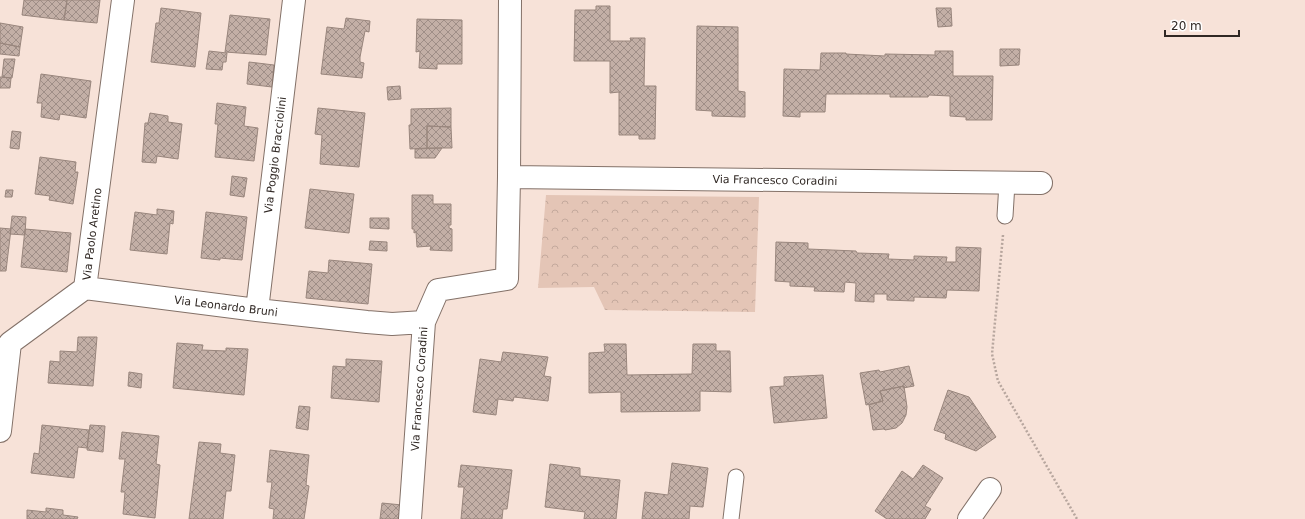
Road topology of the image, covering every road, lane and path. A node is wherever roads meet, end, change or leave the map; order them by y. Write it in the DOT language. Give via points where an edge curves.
graph roads {
  1 [pos="123,0"];
  2 [pos="294,0"];
  3 [pos="510,0"];
  4 [pos="509,177"];
  5 [pos="1007,183"];
  6 [pos="1041,183"];
  7 [pos="1005,216"];
  8 [pos="85,288"];
  9 [pos="257,310"];
  10 [pos="424,322"];
  11 [pos="0,431"];
  12 [pos="736,477"];
  13 [pos="990,489"];
  14 [pos="410,519"];
  15 [pos="731,519"];
  16 [pos="969,519"];
  17 [pos="1077,519"];
  1 -- 8 [label="street, Via Paolo Aretino"];
  2 -- 9 [label="street, Via Poggio Bracciolini"];
  3 -- 4 [label="street, Via Francesco Coradini"];
  4 -- 5 [label="street, Via Francesco Coradini"];
  4 -- 10 [label="street, Via Francesco Coradini" via="507,279 438,290"];
  5 -- 6 [label="street, Via Francesco Coradini"];
  5 -- 7 [label="lane"];
  7 -- 17 [label="path" via="992,354 998,381"];
  8 -- 9 [label="street, Via Leonardo Bruni"];
  8 -- 11 [label="street, Via Paolo Aretino" via="10,343"];
  9 -- 10 [label="street, Via Leonardo Bruni" via="392,324"];
  10 -- 14 [label="street, Via Francesco Coradini"];
  12 -- 15 [label="lane"];
  13 -- 16 [label="street"];
}
